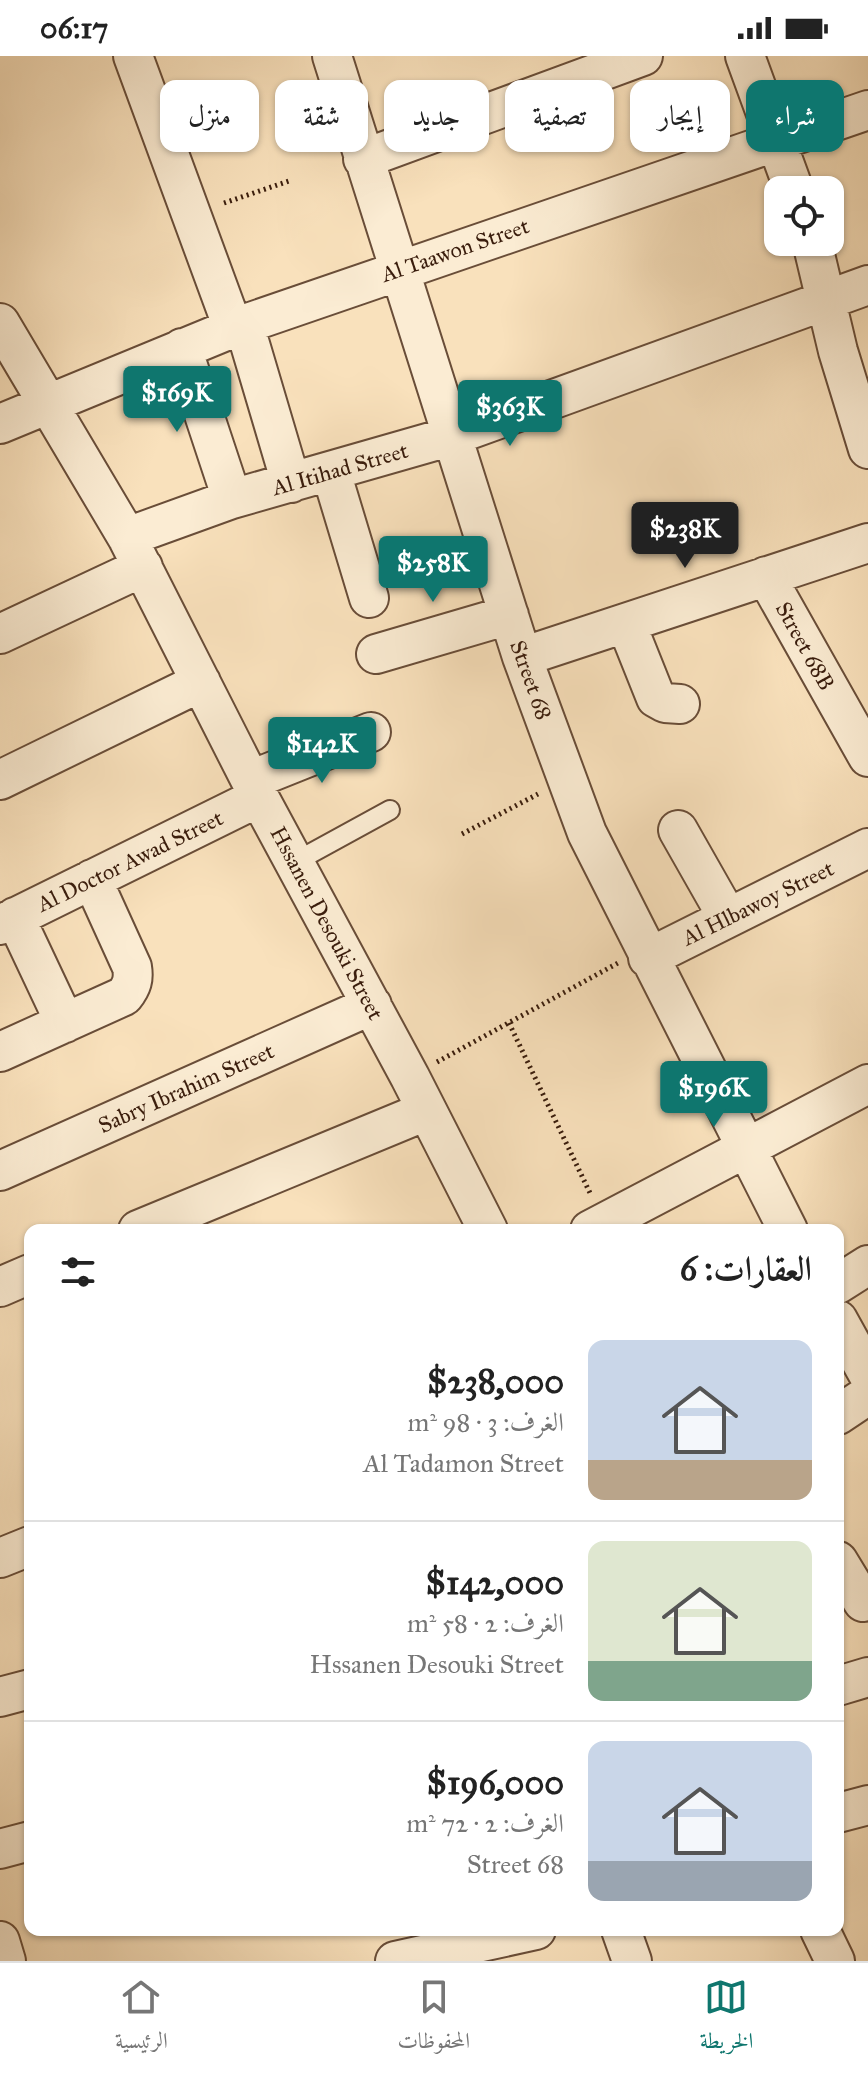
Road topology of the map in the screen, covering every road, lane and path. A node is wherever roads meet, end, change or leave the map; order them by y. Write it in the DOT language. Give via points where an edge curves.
graph roads {
  1 [pos="133,56"];
  2 [pos="332,56"];
  3 [pos="643,56"];
  4 [pos="745,56"];
  5 [pos="754,80"];
  6 [pos="868,110"];
  7 [pos="844,118"];
  8 [pos="746,151"];
  9 [pos="780,152"];
  10 [pos="363,159"];
  11 [pos="789,176"];
  12 [pos="292,180"];
  13 [pos="192,213"];
  14 [pos="816,256"];
  15 [pos="398,269"];
  16 [pos="868,285"];
  17 [pos="827,299"];
  18 [pos="0,323"];
  19 [pos="238,326"];
  20 [pos="182,348"];
  21 [pos="47,404"];
  22 [pos="0,424"];
  23 [pos="452,436"];
  24 [pos="868,449"];
  25 [pos="331,472"];
  26 [pos="291,483"];
  27 [pos="232,499"];
  28 [pos="868,543"];
  29 [pos="135,552"];
  30 [pos="766,576"];
  31 [pos="369,598"];
  32 [pos="509,615"];
  33 [pos="626,623"];
  34 [pos="0,634"];
  35 [pos="376,654"];
  36 [pos="522,657"];
  37 [pos="201,682"];
  38 [pos="680,704"];
  39 [pos="371,732"];
  40 [pos="868,757"];
  41 [pos="567,779"];
  42 [pos="0,780"];
  43 [pos="255,788"];
  44 [pos="390,810"];
  45 [pos="678,830"];
  46 [pos="462,834"];
  47 [pos="868,848"];
  48 [pos="295,862"];
  49 [pos="92,879"];
  50 [pos="728,918"];
  51 [pos="8,921"];
  52 [pos="646,954"];
  53 [pos="372,1005"];
  54 [pos="65,1023"];
  55 [pos="509,1023"];
  56 [pos="0,1052"];
  57 [pos="410,1077"];
  58 [pos="868,1084"];
  59 [pos="426,1111"];
  60 [pos="746,1147"];
  61 [pos="0,1171"];
  62 [pos="219,1215"];
  63 [pos="170,1224"];
  64 [pos="485,1224"];
  65 [pos="596,1224"];
  66 [pos="601,1224"];
  67 [pos="785,1224"];
  68 [pos="868,1265"];
  69 [pos="24,1277"];
  70 [pos="844,1280"];
  71 [pos="0,1287"];
  72 [pos="844,1331"];
  73 [pos="868,1374"];
  74 [pos="868,1395"];
  75 [pos="844,1411"];
  76 [pos="24,1548"];
  77 [pos="0,1558"];
  78 [pos="844,1576"];
  79 [pos="856,1605"];
  80 [pos="868,1677"];
  81 [pos="844,1684"];
  82 [pos="24,1691"];
  83 [pos="0,1697"];
  84 [pos="868,1805"];
  85 [pos="844,1811"];
  86 [pos="24,1843"];
  87 [pos="0,1849"];
  88 [pos="526,1936"];
  89 [pos="623,1936"];
  90 [pos="823,1936"];
  91 [pos="0,1941"];
  92 [pos="501,1950"];
  93 [pos="6,1961"];
  94 [pos="395,1961"];
  95 [pos="632,1961"];
  96 [pos="835,1961"];
  1 -- 13 [label="street"];
  2 -- 10 [label="street, Street 68"];
  3 -- 10 [label="street"];
  4 -- 5 [label="street"];
  6 -- 7 [label="street, Al Taawon Street"];
  8 -- 15 [label="street, Al Taawon Street"];
  9 -- 11 [label="street"];
  10 -- 15 [label="street, Street 68"];
  12 -- 13 [label="path"];
  13 -- 19 [label="street"];
  14 -- 17 [label="street"];
  15 -- 19 [label="street, Al Taawon Street"];
  15 -- 23 [label="street, Street 68"];
  16 -- 17 [label="street, Al Itihad Street"];
  17 -- 23 [label="street, Al Itihad Street"];
  17 -- 24 [label="street"];
  18 -- 21 [label="street, Hssanen Desouki Street"];
  19 -- 20 [label="street, Al Taawon Street"];
  19 -- 26 [label="street"];
  20 -- 21 [label="street, Al Taawon Street"];
  20 -- 27 [label="street"];
  21 -- 22 [label="street, Al Taawon Street"];
  21 -- 29 [label="street, Hssanen Desouki Street"];
  23 -- 25 [label="street, Al Itihad Street"];
  23 -- 32 [label="street, Street 68"];
  25 -- 26 [label="street, Al Itihad Street"];
  25 -- 31 [label="street"];
  26 -- 27 [label="street, Al Itihad Street"];
  27 -- 29 [label="street, Al Itihad Street"];
  28 -- 30 [label="street"];
  29 -- 34 [label="street, Al Itihad Street"];
  29 -- 37 [label="street, Hssanen Desouki Street"];
  30 -- 33 [label="street"];
  30 -- 40 [label="street, Street 68B"];
  32 -- 35 [label="street"];
  32 -- 36 [label="street, Street 68"];
  33 -- 36 [label="street"];
  33 -- 38 [label="street" via="656,698"];
  36 -- 41 [label="street, Street 68"];
  37 -- 42 [label="street"];
  37 -- 43 [label="street, Hssanen Desouki Street"];
  39 -- 43 [label="street, Al Doctor Awad Street"];
  41 -- 46 [label="path"];
  41 -- 52 [label="street, Street 68"];
  43 -- 48 [label="street, Hssanen Desouki Street"];
  43 -- 49 [label="street, Al Doctor Awad Street"];
  44 -- 48 [label="lane"];
  45 -- 50 [label="street"];
  47 -- 50 [label="street, Al Hlbawoy Street"];
  48 -- 53 [label="street, Hssanen Desouki Street"];
  49 -- 51 [label="street, Al Doctor Awad Street"];
  49 -- 54 [label="street" via="134,978 124,996"];
  50 -- 52 [label="street, Al Hlbawoy Street"];
  51 -- 54 [label="street"];
  52 -- 55 [label="path"];
  52 -- 60 [label="street, Street 68"];
  53 -- 57 [label="street, Hssanen Desouki Street"];
  53 -- 61 [label="street, Sabry Ibrahim Street"];
  54 -- 56 [label="street"];
  55 -- 57 [label="path"];
  55 -- 65 [label="path"];
  57 -- 59 [label="street, Hssanen Desouki Street"];
  58 -- 60 [label="street"];
  59 -- 62 [label="street"];
  59 -- 64 [label="street, Hssanen Desouki Street"];
  60 -- 66 [label="street"];
  60 -- 67 [label="street, Street 68"];
  62 -- 63 [label="street"];
  68 -- 70 [label="street"];
  69 -- 71 [label="street"];
  72 -- 73 [label="street"];
  74 -- 75 [label="street"];
  76 -- 77 [label="street"];
  78 -- 79 [label="street"];
  80 -- 81 [label="street"];
  82 -- 83 [label="street"];
  84 -- 85 [label="street"];
  86 -- 87 [label="street"];
  88 -- 92 [label="street"];
  89 -- 95 [label="street"];
  90 -- 96 [label="street"];
  91 -- 93 [label="street"];
  92 -- 94 [label="street"];
}
